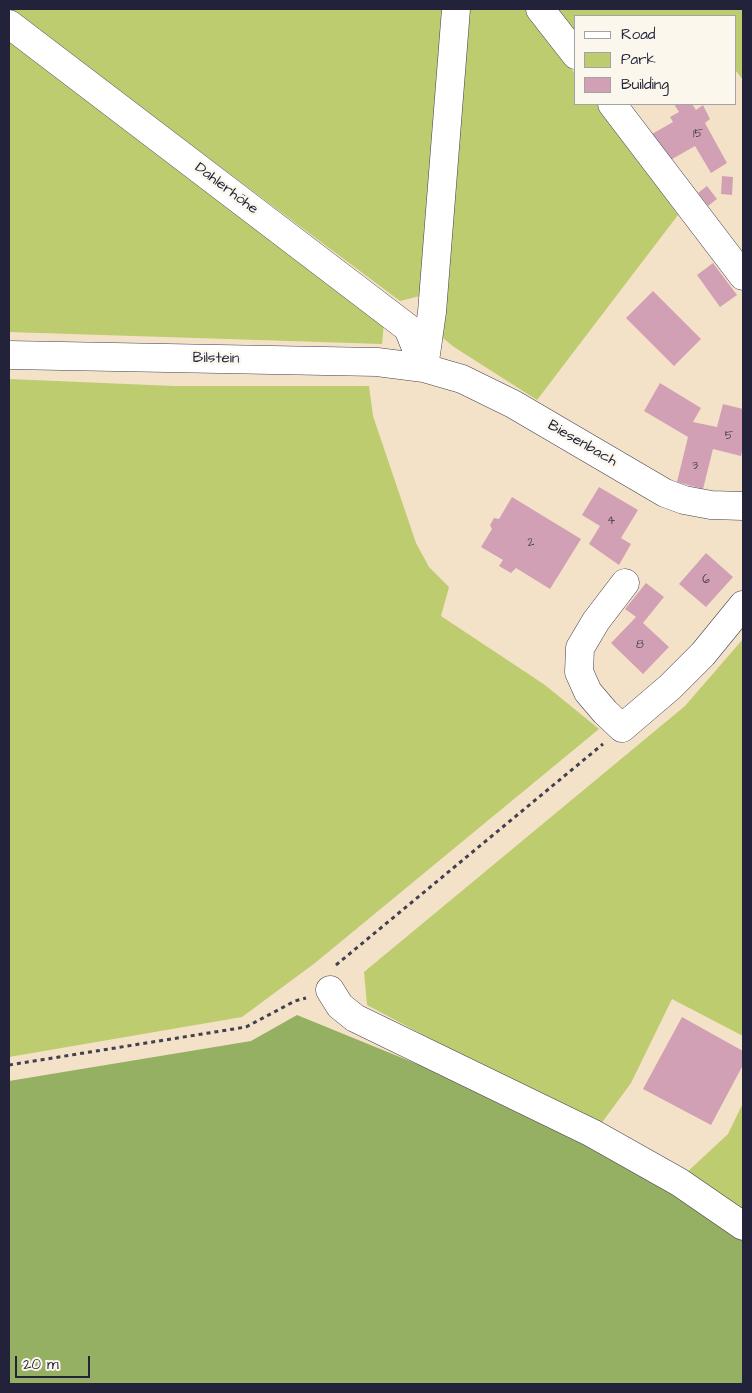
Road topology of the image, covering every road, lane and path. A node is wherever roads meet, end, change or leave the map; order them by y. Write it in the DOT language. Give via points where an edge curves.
graph roads {
  1 [pos="456,9"];
  2 [pos="540,9"];
  3 [pos="9,24"];
  4 [pos="574,52"];
  5 [pos="613,105"];
  6 [pos="743,276"];
  7 [pos="9,355"];
  8 [pos="424,368"];
  9 [pos="743,506"];
  10 [pos="625,583"];
  11 [pos="743,605"];
  12 [pos="622,728"];
  13 [pos="330,990"];
  14 [pos="9,1065"];
  15 [pos="743,1226"];
  1 -- 8 [label="street" via="432,312"];
  2 -- 4 [label="street"];
  3 -- 8 [label="street, Dahlerhöhe" via="408,328"];
  5 -- 6 [label="street"];
  7 -- 8 [label="street, Bilstein" via="377,362"];
  8 -- 9 [label="street, Biesenbach" via="462,379 512,404 665,493 684,500"];
  10 -- 12 [label="street" via="580,648 579,672 588,692"];
  11 -- 12 [label="street" via="670,687"];
  12 -- 13 [label="path" via="335,966"];
  13 -- 14 [label="path" via="295,1001 246,1026"];
  13 -- 15 [label="street" via="340,1006 355,1018 592,1133 679,1182"];
}
